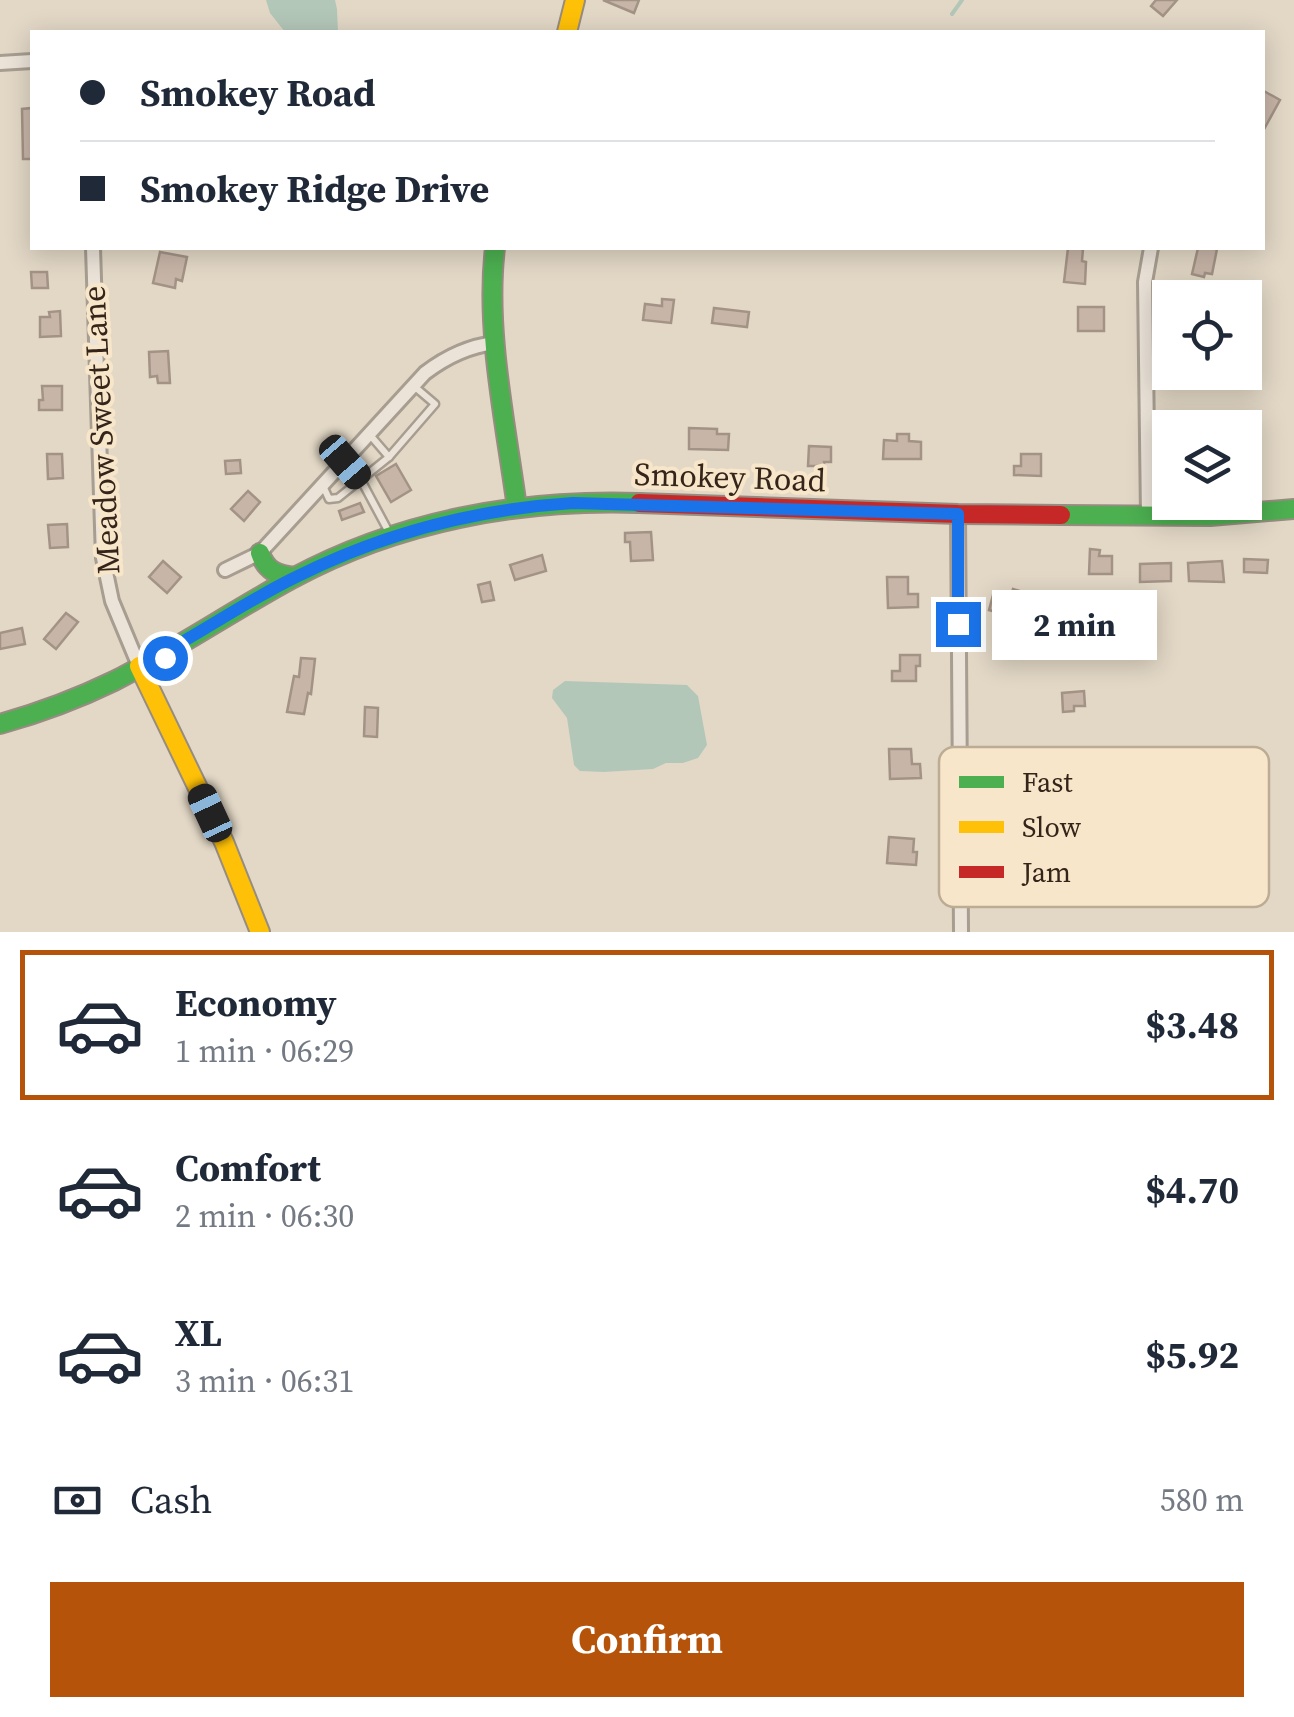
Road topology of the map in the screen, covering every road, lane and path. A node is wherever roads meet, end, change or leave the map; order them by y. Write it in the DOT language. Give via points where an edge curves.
graph roads {
  1 [pos="576,0"];
  2 [pos="568,30"];
  3 [pos="30,61"];
  4 [pos="0,62"];
  5 [pos="94,250"];
  6 [pos="494,250"];
  7 [pos="1152,250"];
  8 [pos="495,344"];
  9 [pos="414,387"];
  10 [pos="370,435"];
  11 [pos="388,457"];
  12 [pos="345,462"];
  13 [pos="361,480"];
  14 [pos="323,486"];
  15 [pos="516,508"];
  16 [pos="1294,510"];
  17 [pos="958,514"];
  18 [pos="1148,515"];
  19 [pos="392,537"];
  20 [pos="260,553"];
  21 [pos="225,570"];
  22 [pos="296,577"];
  23 [pos="170,649"];
  24 [pos="139,666"];
  25 [pos="94,690"];
  26 [pos="162,712"];
  27 [pos="0,724"];
  28 [pos="959,747"];
  29 [pos="260,932"];
  1 -- 2 [label="street"];
  3 -- 4 [label="street"];
  5 -- 24 [label="street, Meadow Sweet Lane" via="103,558 112,601"];
  6 -- 8 [label="street"];
  7 -- 18 [label="street" via="1146,282"];
  8 -- 9 [label="street" via="440,362"];
  8 -- 15 [label="street"];
  9 -- 10 [label="street"];
  9 -- 11 [label="lane" via="434,404"];
  10 -- 11 [label="lane"];
  10 -- 12 [label="street"];
  11 -- 13 [label="lane"];
  12 -- 13 [label="lane"];
  12 -- 14 [label="street"];
  13 -- 14 [label="lane" via="338,498 329,498"];
  13 -- 19 [label="lane"];
  14 -- 20 [label="street"];
  15 -- 17 [label="street, Smokey Road" via="602,502"];
  15 -- 19 [label="street, Smokey Road"];
  16 -- 18 [label="street, Smokey Road"];
  17 -- 18 [label="street, Smokey Road"];
  17 -- 28 [label="street"];
  19 -- 22 [label="street, Smokey Road"];
  20 -- 21 [label="street"];
  20 -- 22 [label="street" via="277,576"];
  22 -- 23 [label="street, Smokey Road"];
  23 -- 24 [label="street, Smokey Road"];
  23 -- 26 [label="street" via="160,674"];
  24 -- 25 [label="street, Smokey Road"];
  24 -- 26 [label="street"];
  25 -- 26 [label="street" via="136,690"];
  25 -- 27 [label="street, Smokey Road"];
  26 -- 29 [label="street"];
}
